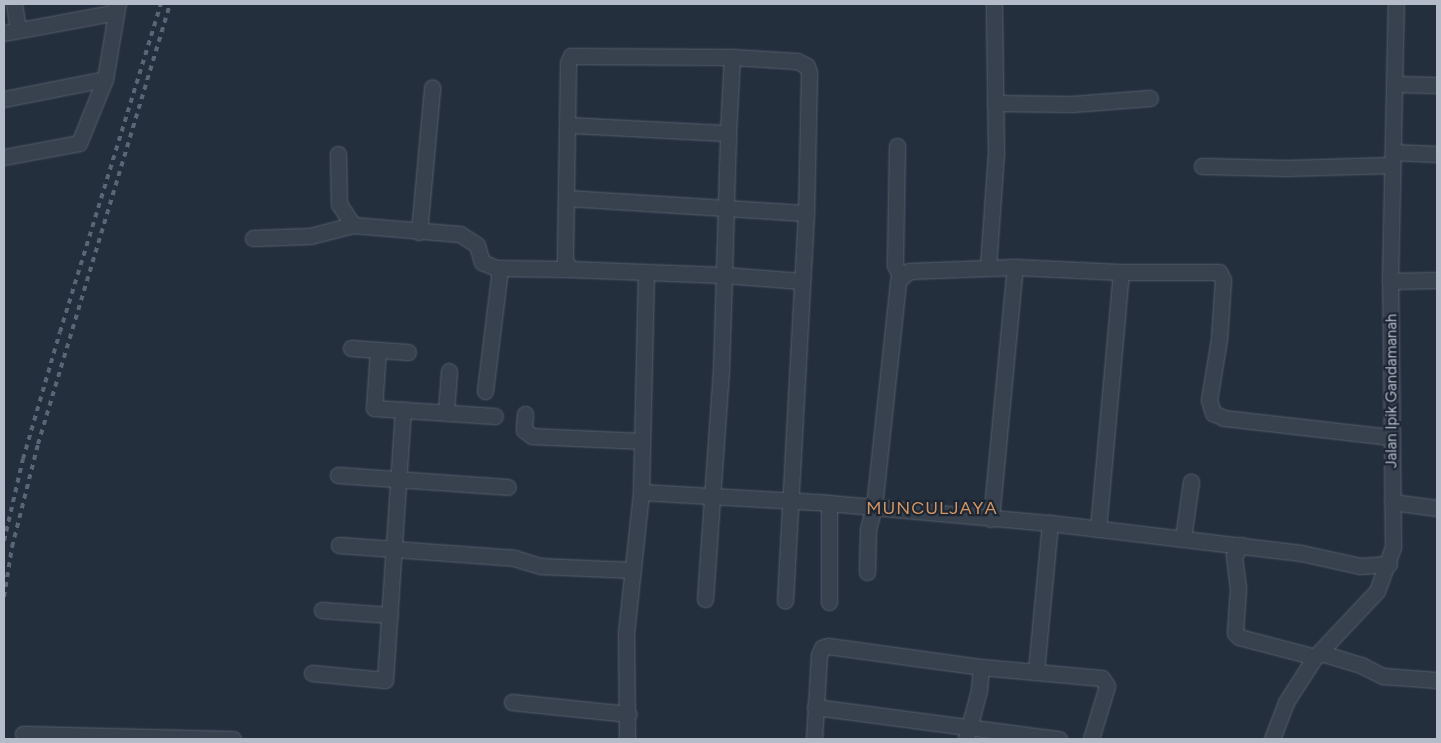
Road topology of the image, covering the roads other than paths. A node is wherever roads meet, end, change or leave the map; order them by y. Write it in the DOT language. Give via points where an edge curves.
graph roads {
  1 [pos="14,4"];
  2 [pos="994,4"];
  3 [pos="1396,4"];
  4 [pos="118,6"];
  5 [pos="11,31"];
  6 [pos="732,57"];
  7 [pos="106,79"];
  8 [pos="1394,84"];
  9 [pos="1437,84"];
  10 [pos="432,88"];
  11 [pos="1150,98"];
  12 [pos="4,99"];
  13 [pos="995,103"];
  14 [pos="569,125"];
  15 [pos="728,133"];
  16 [pos="897,146"];
  17 [pos="338,154"];
  18 [pos="1437,154"];
  19 [pos="4,157"];
  20 [pos="1392,158"];
  21 [pos="1202,166"];
  22 [pos="567,198"];
  23 [pos="726,207"];
  24 [pos="806,213"];
  25 [pos="353,225"];
  26 [pos="418,232"];
  27 [pos="252,238"];
  28 [pos="1015,266"];
  29 [pos="988,267"];
  30 [pos="500,268"];
  31 [pos="569,269"];
  32 [pos="1121,272"];
  33 [pos="646,273"];
  34 [pos="724,275"];
  35 [pos="900,276"];
  36 [pos="1437,280"];
  37 [pos="802,281"];
  38 [pos="1390,281"];
  39 [pos="351,348"];
  40 [pos="378,350"];
  41 [pos="408,352"];
  42 [pos="449,371"];
  43 [pos="485,392"];
  44 [pos="403,410"];
  45 [pos="446,412"];
  46 [pos="525,414"];
  47 [pos="495,416"];
  48 [pos="1392,437"];
  49 [pos="641,441"];
  50 [pos="338,476"];
  51 [pos="399,480"];
  52 [pos="1191,482"];
  53 [pos="508,487"];
  54 [pos="641,492"];
  55 [pos="712,497"];
  56 [pos="791,501"];
  57 [pos="1392,502"];
  58 [pos="830,503"];
  59 [pos="874,508"];
  60 [pos="1437,508"];
  61 [pos="991,519"];
  62 [pos="1050,523"];
  63 [pos="1098,529"];
  64 [pos="1183,538"];
  65 [pos="1241,545"];
  66 [pos="339,546"];
  67 [pos="394,549"];
  68 [pos="1389,564"];
  69 [pos="632,570"];
  70 [pos="867,572"];
  71 [pos="705,599"];
  72 [pos="785,600"];
  73 [pos="829,602"];
  74 [pos="322,610"];
  75 [pos="390,615"];
  76 [pos="1318,655"];
  77 [pos="981,667"];
  78 [pos="1036,672"];
  79 [pos="312,673"];
  80 [pos="1437,680"];
  81 [pos="512,702"];
  82 [pos="814,707"];
  83 [pos="628,714"];
  84 [pos="968,732"];
  85 [pos="23,734"];
  86 [pos="55,737"];
  87 [pos="115,737"];
  88 [pos="168,738"];
  89 [pos="227,739"];
  90 [pos="627,739"];
  91 [pos="814,739"];
  92 [pos="1059,739"];
  93 [pos="1090,739"];
  94 [pos="1272,739"];
  1 -- 5 [label="street"];
  2 -- 13 [label="street"];
  3 -- 8 [label="street, Jalan Ipik Gandamanah"];
  4 -- 5 [label="street" via="112,13"];
  4 -- 7 [label="street"];
  6 -- 14 [label="street" via="571,56 568,63"];
  6 -- 15 [label="street"];
  6 -- 24 [label="street" via="798,61 807,66"];
  7 -- 12 [label="street"];
  7 -- 19 [label="street" via="80,143"];
  8 -- 9 [label="street"];
  8 -- 20 [label="street, Jalan Ipik Gandamanah"];
  10 -- 26 [label="street"];
  11 -- 13 [label="street" via="1072,104"];
  13 -- 29 [label="street" via="996,153"];
  14 -- 15 [label="street"];
  14 -- 22 [label="street"];
  15 -- 23 [label="street"];
  16 -- 35 [label="street" via="895,265"];
  17 -- 25 [label="street" via="339,204"];
  18 -- 20 [label="street"];
  20 -- 21 [label="street" via="1286,168"];
  20 -- 38 [label="street, Jalan Ipik Gandamanah"];
  22 -- 23 [label="street"];
  22 -- 31 [label="street" via="565,258"];
  23 -- 24 [label="street"];
  23 -- 34 [label="street"];
  24 -- 37 [label="street"];
  25 -- 26 [label="street"];
  25 -- 27 [label="street" via="310,236"];
  26 -- 30 [label="street" via="460,234 477,245 482,262"];
  28 -- 29 [label="street"];
  28 -- 32 [label="street"];
  28 -- 61 [label="street"];
  29 -- 35 [label="street" via="909,271"];
  30 -- 31 [label="street"];
  30 -- 43 [label="street"];
  31 -- 33 [label="street"];
  32 -- 48 [label="street" via="1222,274 1219,339 1209,400 1214,413 1224,418"];
  32 -- 63 [label="street"];
  33 -- 34 [label="street"];
  33 -- 49 [label="street"];
  34 -- 37 [label="street"];
  34 -- 55 [label="street"];
  35 -- 59 [label="street"];
  36 -- 38 [label="street"];
  37 -- 56 [label="street"];
  38 -- 48 [label="street, Jalan Ipik Gandamanah"];
  39 -- 40 [label="street"];
  40 -- 41 [label="street"];
  40 -- 44 [label="street" via="374,408"];
  42 -- 45 [label="street"];
  44 -- 45 [label="street"];
  44 -- 51 [label="street"];
  45 -- 47 [label="street"];
  46 -- 49 [label="street" via="524,430 532,436"];
  48 -- 57 [label="street, Jalan Ipik Gandamanah"];
  49 -- 54 [label="street"];
  50 -- 51 [label="street"];
  51 -- 53 [label="street"];
  51 -- 67 [label="street"];
  52 -- 64 [label="street"];
  54 -- 55 [label="street"];
  54 -- 69 [label="street"];
  55 -- 56 [label="street"];
  55 -- 71 [label="street"];
  56 -- 58 [label="street"];
  56 -- 72 [label="street"];
  57 -- 60 [label="street"];
  57 -- 68 [label="street, Jalan Ipik Gandamanah" via="1394,536"];
  58 -- 59 [label="street"];
  58 -- 73 [label="street"];
  59 -- 61 [label="street"];
  59 -- 70 [label="street" via="868,529"];
  61 -- 62 [label="street"];
  62 -- 63 [label="street"];
  62 -- 78 [label="street"];
  63 -- 64 [label="street"];
  64 -- 65 [label="street"];
  65 -- 68 [label="street" via="1301,553 1360,566"];
  65 -- 76 [label="street" via="1234,556 1238,588 1235,633 1239,637"];
  66 -- 67 [label="street"];
  67 -- 69 [label="street" via="514,558 542,566"];
  67 -- 75 [label="street"];
  68 -- 76 [label="street, Jalan Ipik Gandamanah" via="1377,592"];
  69 -- 83 [label="street" via="626,633"];
  74 -- 75 [label="street"];
  75 -- 79 [label="street" via="385,680"];
  76 -- 80 [label="street" via="1361,665 1383,676"];
  76 -- 94 [label="street, Jalan Ipik Gandamanah" via="1286,702"];
  77 -- 78 [label="street"];
  77 -- 82 [label="street" via="825,646 819,655"];
  77 -- 84 [label="street" via="979,690"];
  78 -- 93 [label="street" via="1106,681"];
  81 -- 83 [label="street"];
  82 -- 84 [label="street"];
  82 -- 91 [label="street"];
  83 -- 90 [label="street"];
  84 -- 92 [label="street"];
  85 -- 86 [label="street"];
  86 -- 87 [label="street"];
  87 -- 88 [label="street"];
  88 -- 89 [label="street"];
}
